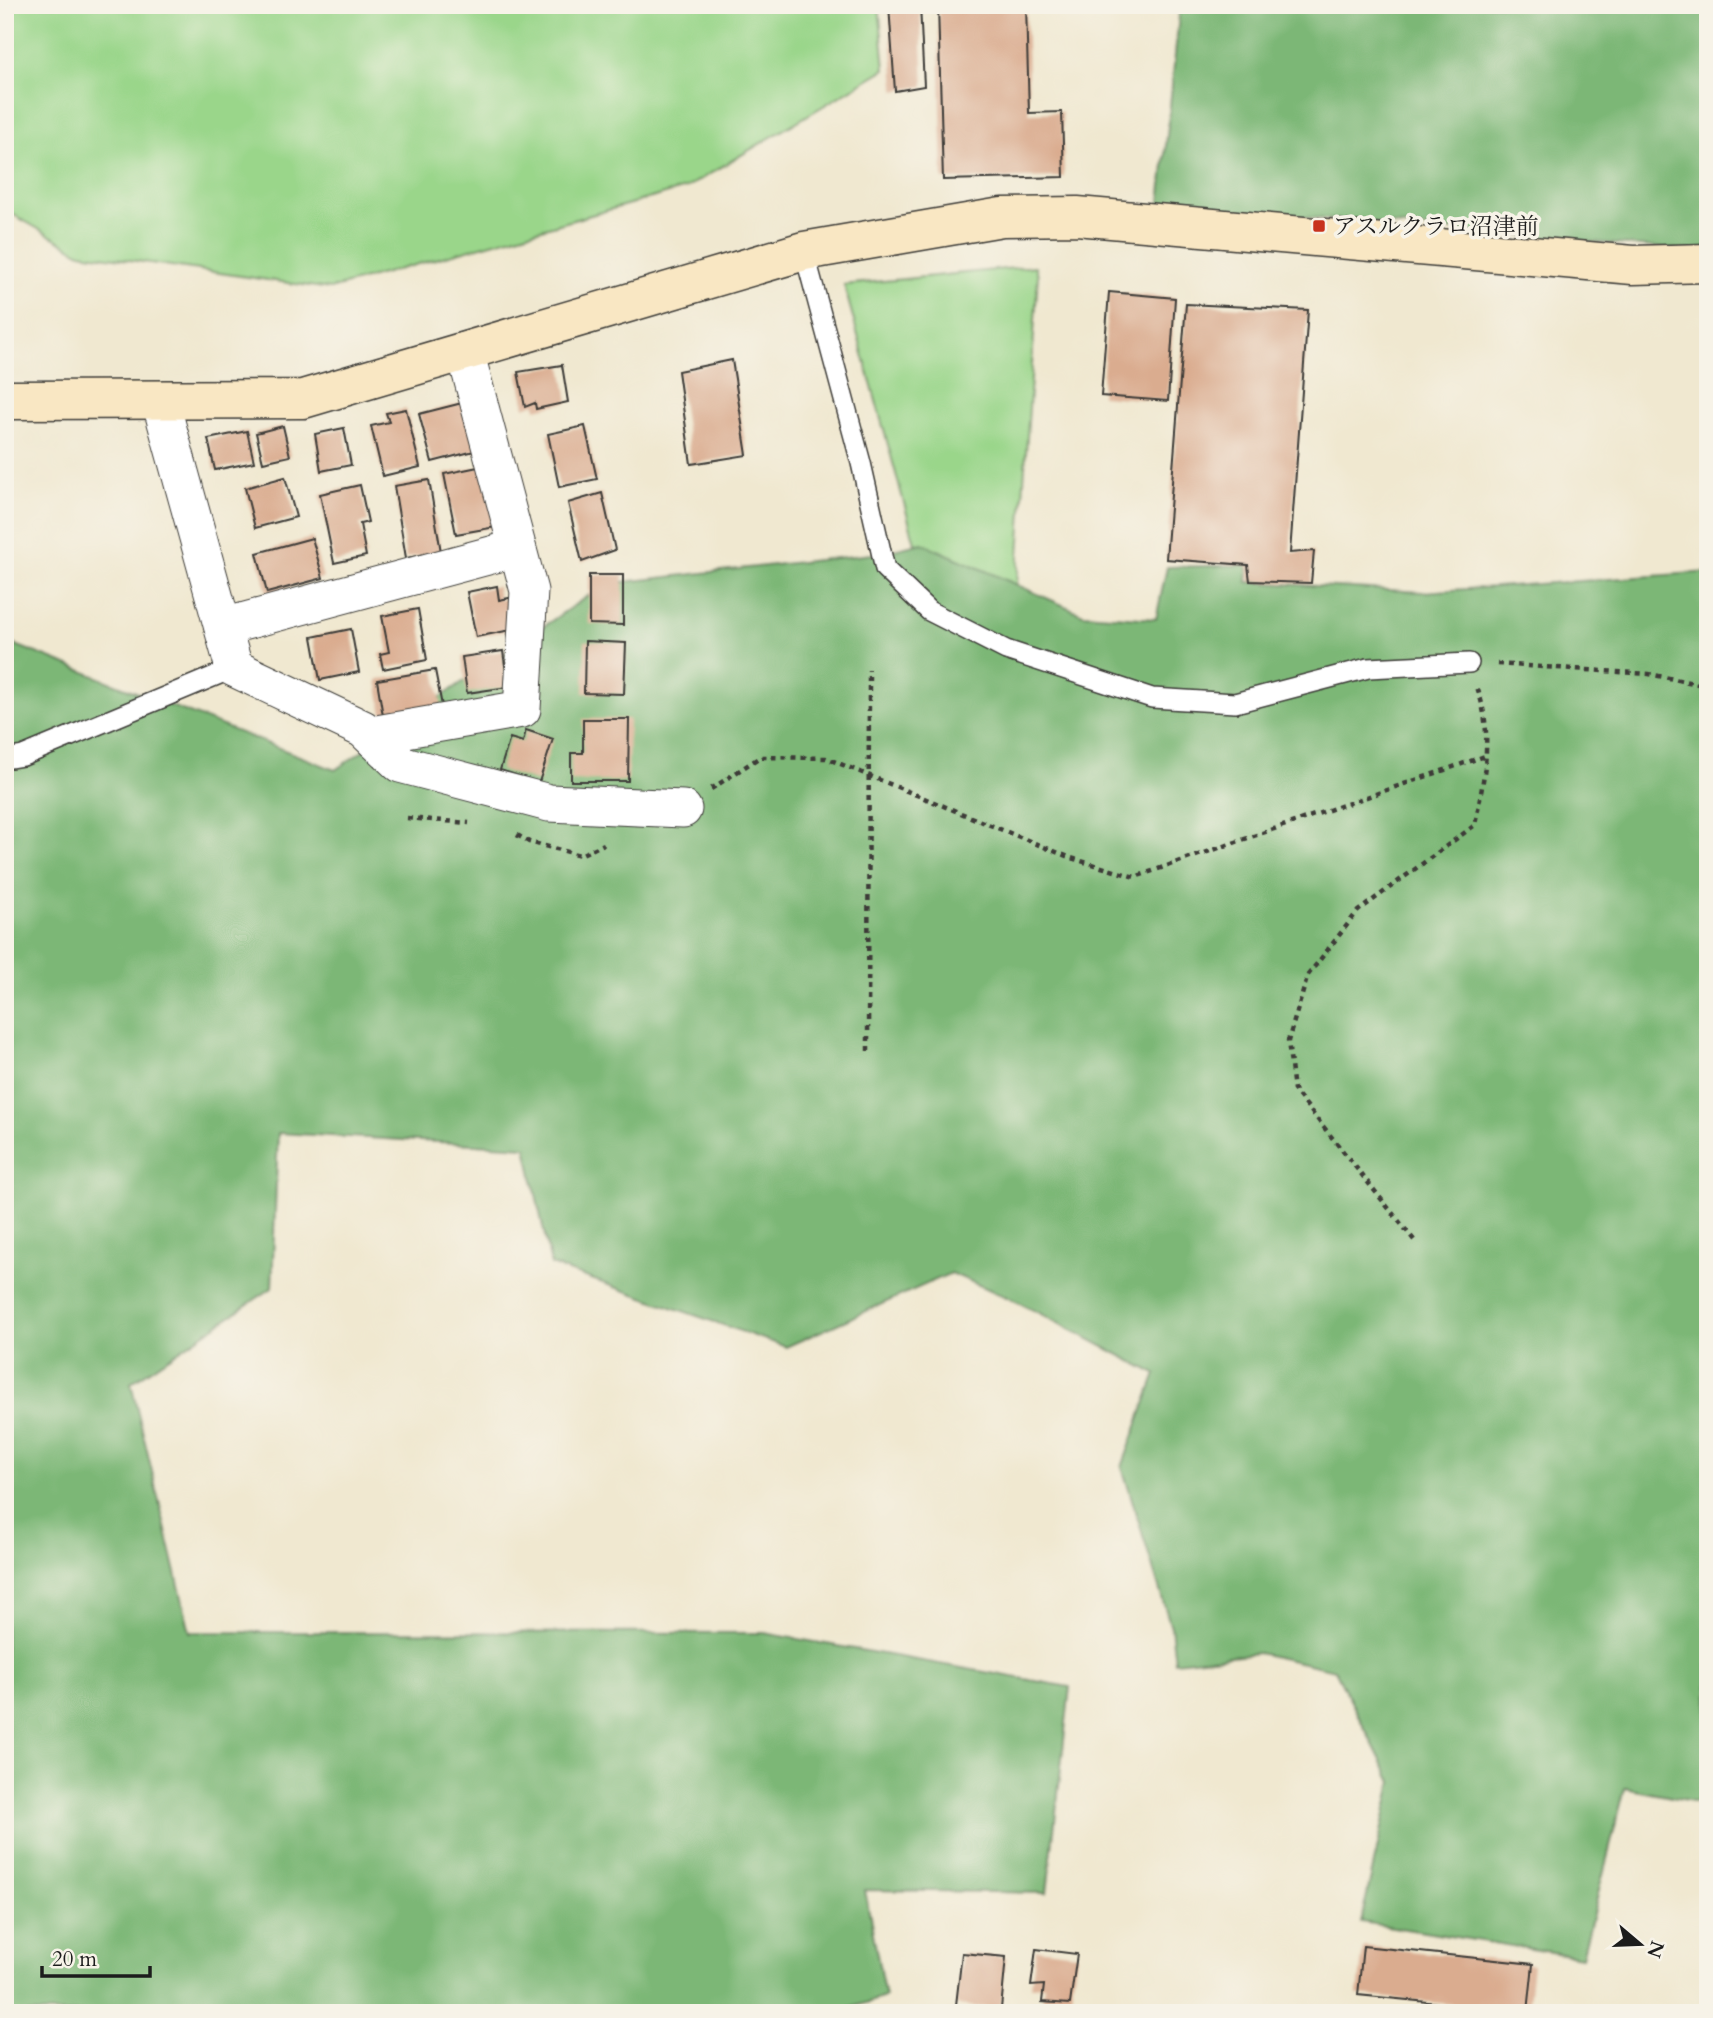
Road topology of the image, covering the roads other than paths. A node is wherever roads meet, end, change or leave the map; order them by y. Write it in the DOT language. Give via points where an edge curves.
graph roads {
  1 [pos="804,251"];
  2 [pos="1708,263"];
  3 [pos="465,351"];
  4 [pos="5,400"];
  5 [pos="160,400"];
  6 [pos="517,548"];
  7 [pos="223,627"];
  8 [pos="1469,663"];
  9 [pos="234,668"];
  10 [pos="371,735"];
  11 [pos="5,759"];
  12 [pos="682,808"];
  1 -- 2 [label="street" via="1002,217 1077,216 1633,265"];
  1 -- 3 [label="street"];
  1 -- 8 [label="lane" via="885,569 929,611 1006,650 1152,698 1235,702 1368,668"];
  3 -- 5 [label="street" via="303,399"];
  3 -- 6 [label="street"];
  4 -- 5 [label="street"];
  5 -- 7 [label="street"];
  6 -- 7 [label="street"];
  6 -- 10 [label="street" via="528,591 522,709"];
  7 -- 9 [label="street"];
  9 -- 10 [label="street"];
  9 -- 11 [label="lane" via="23,756"];
  10 -- 12 [label="street" via="400,764 549,803"];
}
